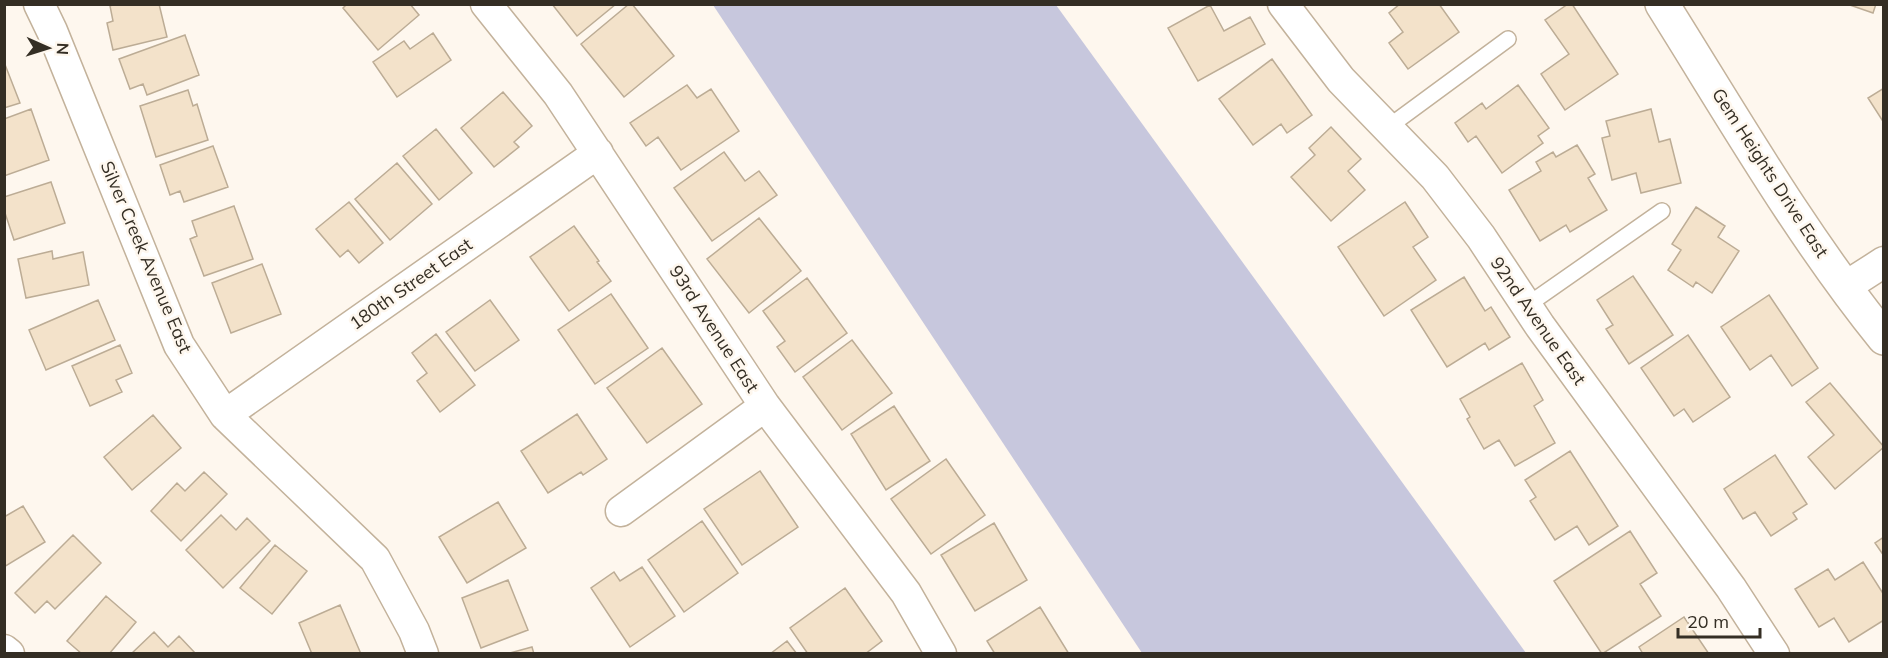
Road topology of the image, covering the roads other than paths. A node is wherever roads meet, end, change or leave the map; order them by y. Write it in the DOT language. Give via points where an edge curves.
graph roads {
  1 [pos="39,4"];
  2 [pos="486,4"];
  3 [pos="1662,4"];
  4 [pos="1296,10"];
  5 [pos="1508,39"];
  6 [pos="1387,128"];
  7 [pos="598,153"];
  8 [pos="1662,211"];
  9 [pos="1884,262"];
  10 [pos="1845,287"];
  11 [pos="1526,306"];
  12 [pos="1884,338"];
  13 [pos="765,406"];
  14 [pos="225,415"];
  15 [pos="621,511"];
  16 [pos="4,650"];
  17 [pos="9,654"];
  18 [pos="423,654"];
  19 [pos="941,654"];
  20 [pos="1774,654"];
  1 -- 14 [label="street, Silver Creek Avenue East" via="179,345"];
  2 -- 7 [label="street, 93rd Avenue East" via="558,94"];
  3 -- 10 [label="street, Gem Heights Drive East"];
  4 -- 6 [label="street, 92nd Avenue East" via="1341,80"];
  5 -- 6 [label="lane"];
  6 -- 11 [label="street, 92nd Avenue East" via="1435,177 1481,237"];
  7 -- 13 [label="street, 93rd Avenue East"];
  7 -- 14 [label="street, 180th Street East"];
  8 -- 11 [label="lane"];
  9 -- 10 [label="street"];
  10 -- 12 [label="street, Gem Heights Drive East"];
  11 -- 20 [label="street, 92nd Avenue East" via="1731,588"];
  13 -- 15 [label="street"];
  13 -- 19 [label="street, 93rd Avenue East" via="906,593"];
  14 -- 18 [label="street, Silver Creek Avenue East" via="375,559"];
  16 -- 17 [label="street"];
}
